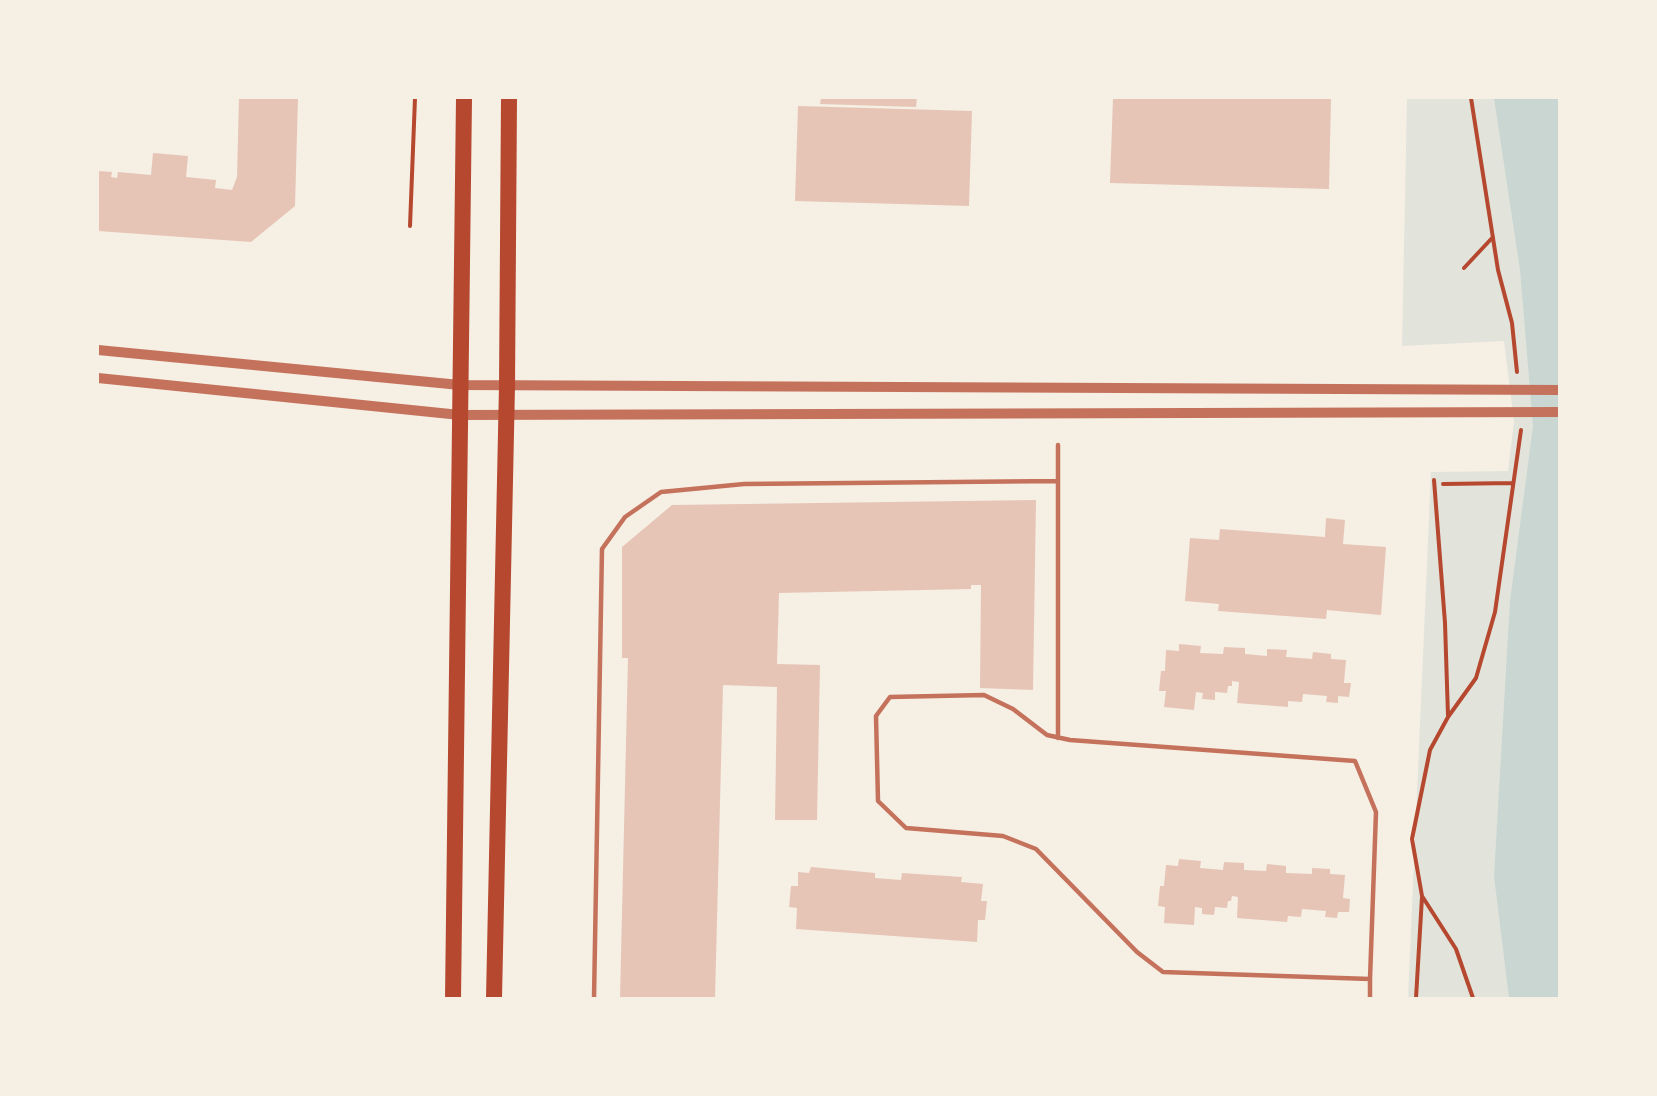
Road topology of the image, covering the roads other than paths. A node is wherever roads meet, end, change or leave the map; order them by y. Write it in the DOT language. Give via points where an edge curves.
graph roads {
  1 [pos="464,98"];
  2 [pos="509,98"];
  3 [pos="98,350"];
  4 [pos="98,378"];
  5 [pos="460,386"];
  6 [pos="507,386"];
  7 [pos="1560,390"];
  8 [pos="1560,412"];
  9 [pos="460,415"];
  10 [pos="506,415"];
  11 [pos="1058,445"];
  12 [pos="1058,481"];
  13 [pos="1058,738"];
  14 [pos="1370,979"];
  15 [pos="453,999"];
  16 [pos="494,999"];
  17 [pos="594,999"];
  18 [pos="1370,999"];
  1 -- 5 [label="highway"];
  2 -- 6 [label="highway"];
  3 -- 5 [label="street"];
  4 -- 9 [label="street"];
  5 -- 6 [label="street"];
  5 -- 9 [label="highway"];
  6 -- 7 [label="street"];
  6 -- 10 [label="highway"];
  8 -- 10 [label="street"];
  9 -- 10 [label="street"];
  9 -- 15 [label="highway"];
  10 -- 16 [label="highway"];
  11 -- 12 [label="lane"];
  12 -- 13 [label="lane"];
  12 -- 17 [label="lane" via="744,484 661,492 625,517 602,549"];
  13 -- 14 [label="lane" via="1355,761 1376,812"];
  13 -- 14 [label="lane" via="984,695 890,697 876,716 878,801 906,828 1003,836 1036,849 1137,952 1163,972"];
  14 -- 18 [label="lane"];
}
